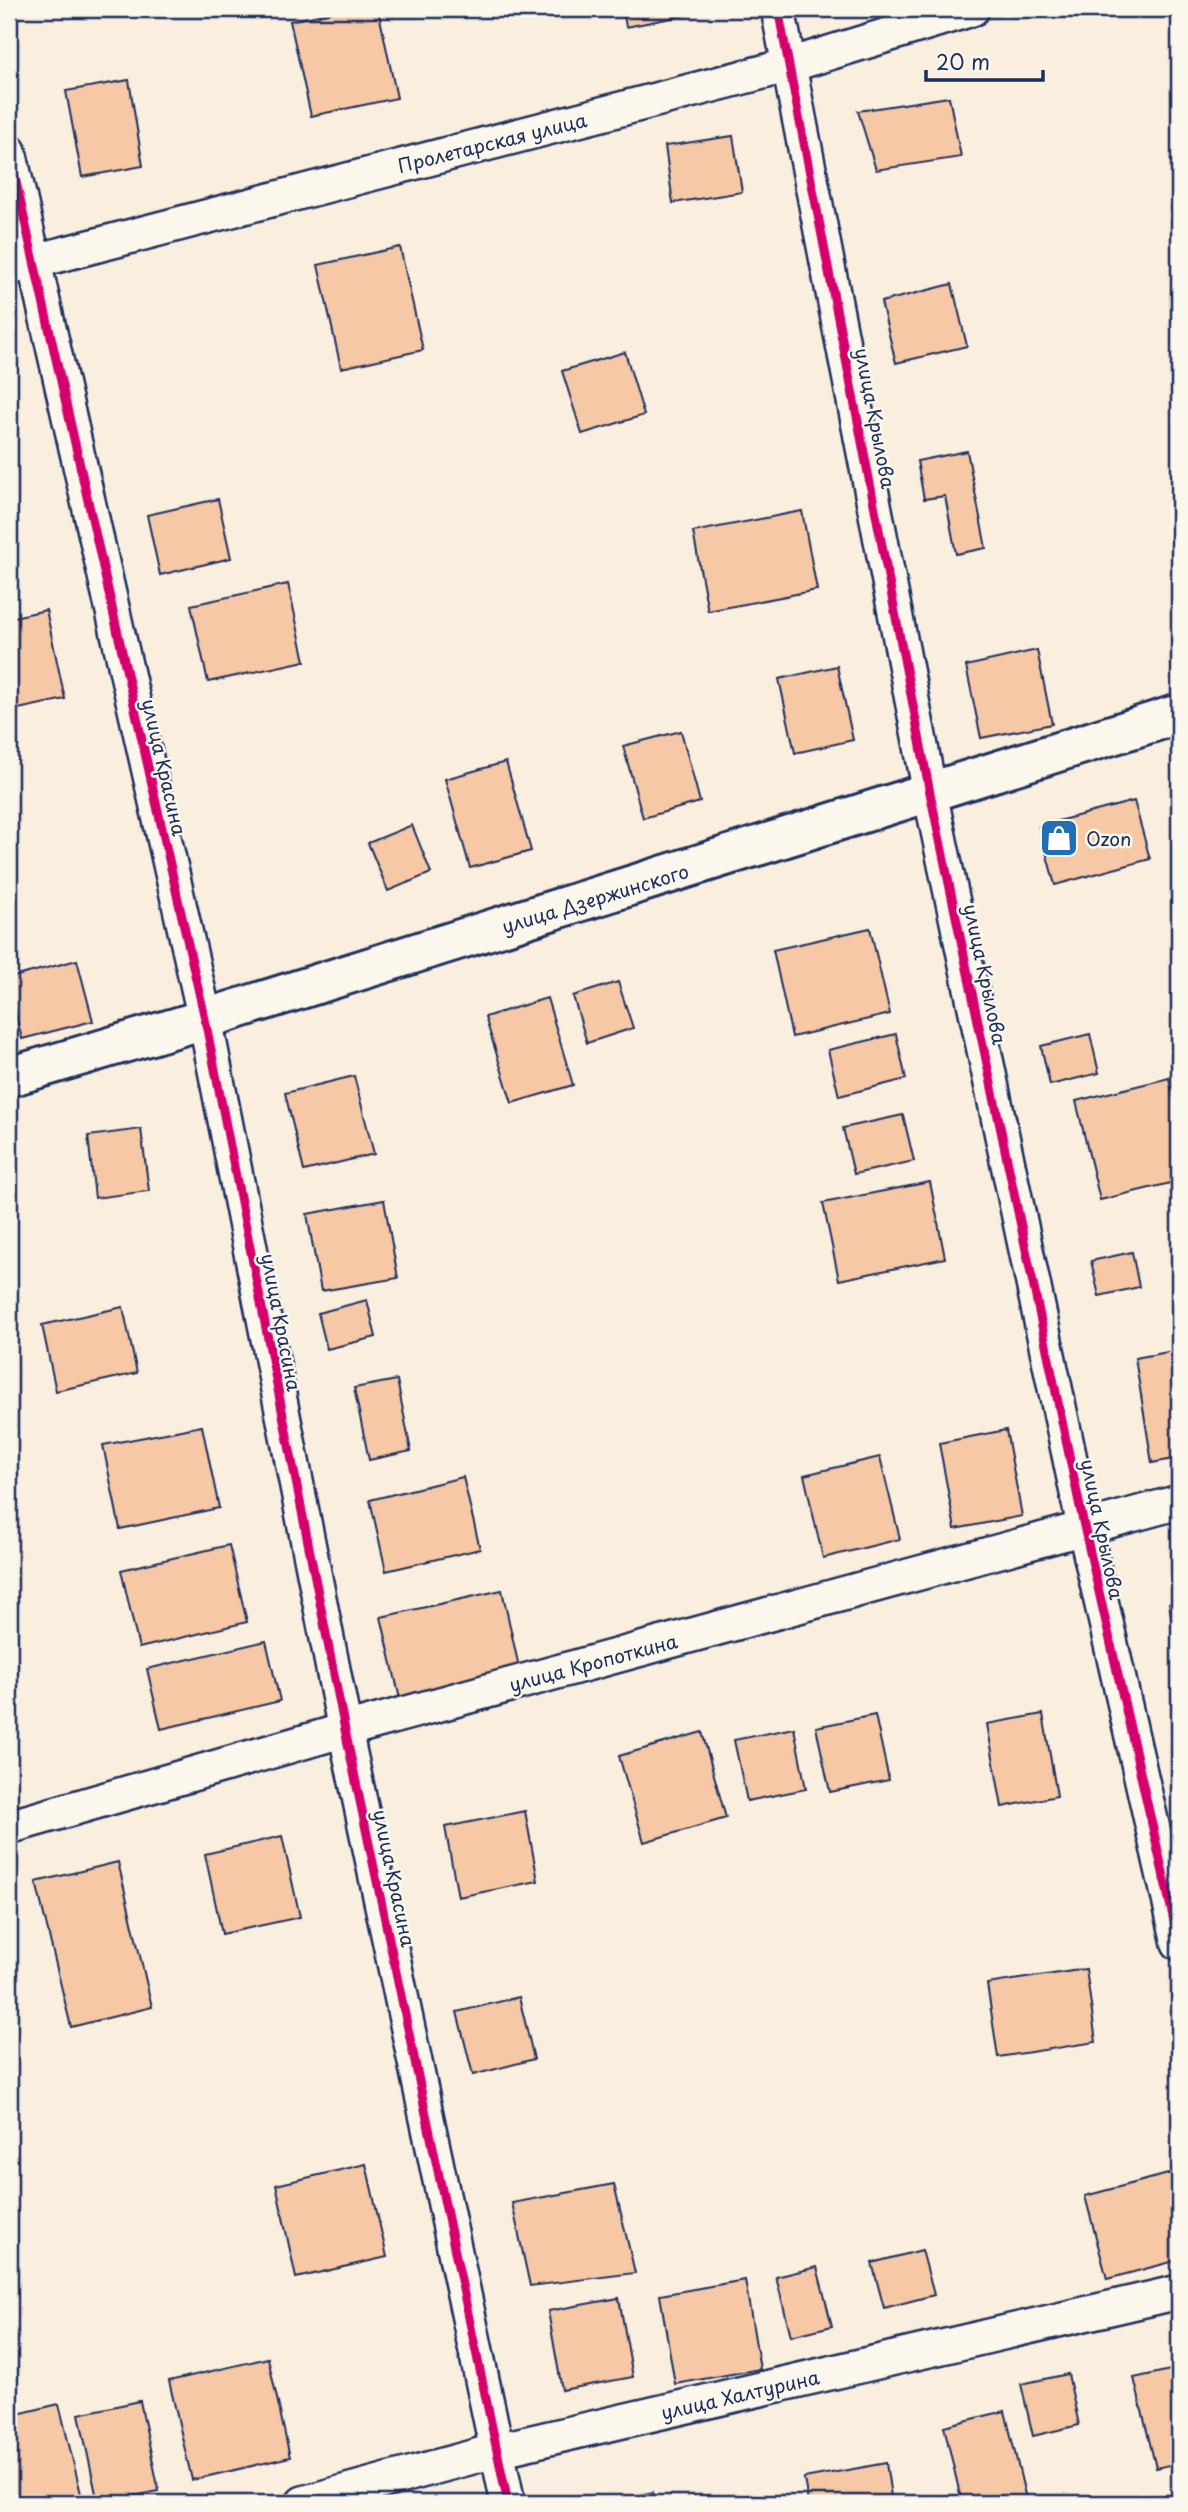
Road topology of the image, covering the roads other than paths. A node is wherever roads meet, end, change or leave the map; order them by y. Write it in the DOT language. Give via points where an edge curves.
graph roads {
  1 [pos="778,9"];
  2 [pos="972,9"];
  3 [pos="790,65"];
  4 [pos="9,151"];
  5 [pos="20,264"];
  6 [pos="1179,714"];
  7 [pos="930,793"];
  8 [pos="205,1019"];
  9 [pos="9,1077"];
  10 [pos="1179,1502"];
  11 [pos="1084,1527"];
  12 [pos="345,1730"];
  13 [pos="9,1828"];
  14 [pos="1179,1943"];
  15 [pos="1179,2292"];
  16 [pos="498,2450"];
  17 [pos="303,2503"];
  18 [pos="508,2503"];
  1 -- 3 [label="street, улица Крылова"];
  2 -- 3 [label="street, Пролетарская улица"];
  3 -- 5 [label="street, Пролетарская улица"];
  3 -- 7 [label="street, улица Крылова"];
  4 -- 5 [label="street, улица Красина"];
  5 -- 8 [label="street, улица Красина"];
  6 -- 7 [label="street, улица Дзержинского"];
  7 -- 8 [label="street, улица Дзержинского"];
  7 -- 11 [label="street, улица Крылова"];
  8 -- 9 [label="street, улица Дзержинского"];
  8 -- 12 [label="street, улица Красина"];
  10 -- 11 [label="street, улица Кропоткина"];
  11 -- 12 [label="street, улица Кропоткина"];
  11 -- 14 [label="street, улица Крылова"];
  12 -- 13 [label="street, улица Кропоткина"];
  12 -- 16 [label="street, улица Красина"];
  15 -- 16 [label="street, улица Халтурина"];
  16 -- 17 [label="street, улица Халтурина"];
  16 -- 18 [label="street, улица Красина"];
}
